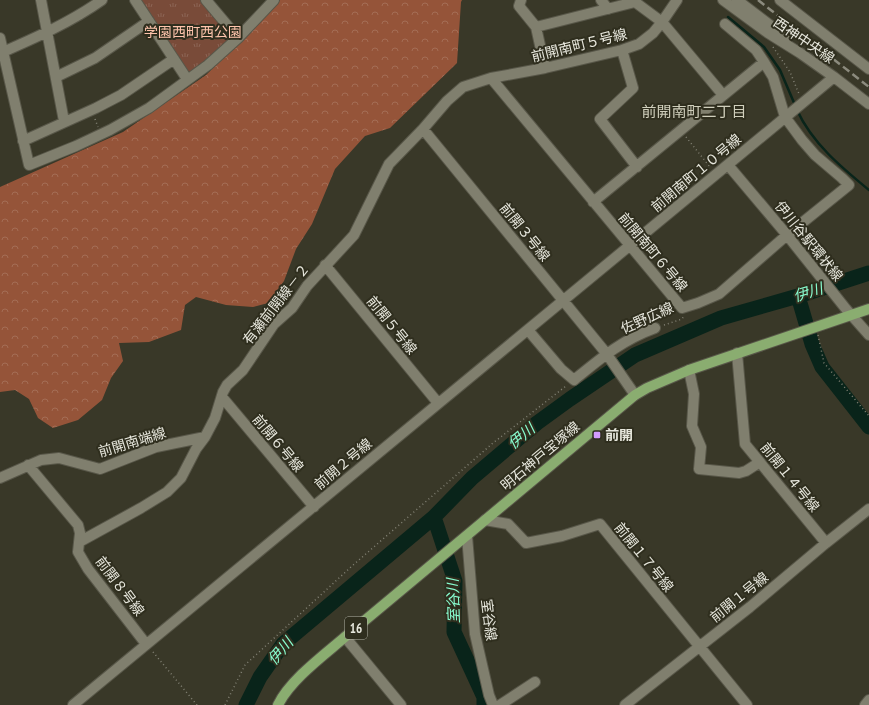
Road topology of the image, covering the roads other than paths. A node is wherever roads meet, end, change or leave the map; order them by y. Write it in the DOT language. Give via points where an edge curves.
graph roads {
  1 [pos="41,0"];
  2 [pos="102,0"];
  3 [pos="135,0"];
  4 [pos="206,0"];
  5 [pos="274,0"];
  6 [pos="521,0"];
  7 [pos="601,0"];
  8 [pos="677,0"];
  9 [pos="723,0"];
  10 [pos="737,0"];
  11 [pos="780,0"];
  12 [pos="786,0"];
  13 [pos="608,10"];
  14 [pos="149,21"];
  15 [pos="662,22"];
  16 [pos="725,24"];
  17 [pos="536,27"];
  18 [pos="47,33"];
  19 [pos="0,38"];
  20 [pos="238,38"];
  21 [pos="622,50"];
  22 [pos="3,52"];
  23 [pos="174,59"];
  24 [pos="764,62"];
  25 [pos="869,65"];
  26 [pos="545,68"];
  27 [pos="869,69"];
  28 [pos="56,77"];
  29 [pos="834,77"];
  30 [pos="491,78"];
  31 [pos="187,79"];
  32 [pos="724,95"];
  33 [pos="869,101"];
  34 [pos="869,104"];
  35 [pos="787,115"];
  36 [pos="64,122"];
  37 [pos="423,129"];
  38 [pos="23,140"];
  39 [pos="728,165"];
  40 [pos="636,167"];
  41 [pos="593,202"];
  42 [pos="787,235"];
  43 [pos="631,246"];
  44 [pos="325,265"];
  45 [pos="564,301"];
  46 [pos="869,309"];
  47 [pos="849,312"];
  48 [pos="655,328"];
  49 [pos="528,330"];
  50 [pos="869,335"];
  51 [pos="606,353"];
  52 [pos="737,353"];
  53 [pos="689,370"];
  54 [pos="632,391"];
  55 [pos="222,397"];
  56 [pos="438,403"];
  57 [pos="205,438"];
  58 [pos="760,462"];
  59 [pos="28,465"];
  60 [pos="0,478"];
  61 [pos="314,507"];
  62 [pos="869,509"];
  63 [pos="485,520"];
  64 [pos="466,536"];
  65 [pos="80,541"];
  66 [pos="826,543"];
  67 [pos="345,637"];
  68 [pos="146,644"];
  69 [pos="699,646"];
  70 [pos="535,682"];
  71 [pos="869,700"];
  72 [pos="73,705"];
  73 [pos="278,705"];
  74 [pos="401,705"];
  75 [pos="493,705"];
  76 [pos="500,705"];
  77 [pos="625,705"];
  78 [pos="746,705"];
  79 [pos="865,705"];
  1 -- 18 [label="street"];
  2 -- 18 [label="street"];
  3 -- 14 [label="street"];
  4 -- 20 [label="street"];
  5 -- 20 [label="street"];
  6 -- 17 [label="street" via="519,6"];
  7 -- 13 [label="street"];
  8 -- 15 [label="street, 前開南町５号線"];
  9 -- 29 [label="street, 西神中央線"];
  10 -- 33 [label="street, 西神中央線"];
  11 -- 27 [label="street, 西神中央線"];
  12 -- 25 [label="street, 西神中央線"];
  13 -- 15 [label="street" via="634,2"];
  13 -- 17 [label="street"];
  14 -- 23 [label="street"];
  14 -- 28 [label="street" via="95,58"];
  15 -- 21 [label="street, 前開南町５号線" via="639,44"];
  15 -- 32 [label="street"];
  16 -- 24 [label="street, 前開南町６号線" via="756,50"];
  17 -- 26 [label="street"];
  18 -- 22 [label="street"];
  18 -- 28 [label="street"];
  19 -- 22 [label="street"];
  20 -- 31 [label="street" via="208,65"];
  21 -- 26 [label="street, 前開南町５号線"];
  21 -- 40 [label="street" via="634,88 600,119"];
  22 -- 38 [label="street"];
  23 -- 31 [label="street"];
  23 -- 36 [label="street" via="121,95"];
  24 -- 32 [label="street"];
  24 -- 35 [label="street, 前開南町６号線" via="773,77"];
  26 -- 30 [label="street, 前開南町５号線"];
  28 -- 36 [label="street"];
  29 -- 34 [label="street, 西神中央線"];
  29 -- 35 [label="street, 前開南町１０号線" via="801,99"];
  30 -- 37 [label="street, 有瀬前開線－２" via="464,88 447,101"];
  30 -- 41 [label="street, 前開南町６号線"];
  31 -- 38 [label="street" via="149,108 76,146 29,165"];
  32 -- 40 [label="street"];
  35 -- 39 [label="street, 前開南町１０号線"];
  35 -- 42 [label="street, 前開南町６号線" via="802,140 815,155 849,185"];
  36 -- 38 [label="street"];
  37 -- 44 [label="street, 有瀬前開線－２" via="389,164 354,235"];
  37 -- 45 [label="street, 前開３号線"];
  39 -- 42 [label="street, 伊川谷駅環状線"];
  39 -- 43 [label="street, 前開南町１０号線"];
  40 -- 41 [label="street"];
  41 -- 43 [label="street, 前開南町６号線"];
  42 -- 43 [label="street, 前開南町６号線" via="719,294 682,308"];
  42 -- 47 [label="street, 伊川谷駅環状線"];
  43 -- 45 [label="street, 前開２号線"];
  44 -- 55 [label="street, 有瀬前開線－２" via="292,308 274,324 243,370 222,392"];
  44 -- 56 [label="street, 前開５号線"];
  45 -- 49 [label="street, 前開２号線"];
  45 -- 51 [label="street, 前開３号線"];
  46 -- 47 [label="main road, 明石神戸宝塚線 / 16"];
  47 -- 50 [label="street, 伊川谷駅環状線"];
  47 -- 52 [label="main road, 明石神戸宝塚線 / 16" via="810,329"];
  48 -- 51 [label="street, 佐野広線" via="636,335"];
  49 -- 51 [label="street, 佐野広線" via="561,369 574,380"];
  49 -- 56 [label="street, 前開２号線"];
  51 -- 54 [label="street"];
  52 -- 53 [label="main road, 明石神戸宝塚線 / 16"];
  52 -- 58 [label="street, 前開１４号線" via="745,444"];
  53 -- 54 [label="main road, 明石神戸宝塚線 / 16" via="647,388"];
  53 -- 58 [label="street" via="694,394 692,426 701,447 699,469 739,473"];
  54 -- 63 [label="main road, 明石神戸宝塚線 / 16"];
  55 -- 57 [label="street, 有瀬前開線－２"];
  55 -- 61 [label="street, 前開６号線"];
  56 -- 61 [label="street, 前開２号線"];
  57 -- 59 [label="street, 前開南端線" via="156,447 100,469 59,458 41,460"];
  57 -- 65 [label="street, 有瀬前開線－２" via="180,478 166,492"];
  58 -- 66 [label="street, 前開１４号線"];
  59 -- 60 [label="street, 前開南端線"];
  59 -- 65 [label="street, 前開８号線" via="78,524"];
  61 -- 68 [label="street, 前開２号線"];
  62 -- 66 [label="street, 前開１号線"];
  63 -- 64 [label="main road, 明石神戸宝塚線 / 16"];
  63 -- 69 [label="street, 前開１７号線" via="508,524 526,543 562,536 600,524"];
  64 -- 67 [label="main road, 明石神戸宝塚線 / 16"];
  64 -- 75 [label="street, 室谷線" via="475,634"];
  65 -- 68 [label="street, 前開８号線" via="78,552 88,570"];
  66 -- 69 [label="street, 前開１号線"];
  67 -- 73 [label="main road, 明石神戸宝塚線 / 16" via="299,677"];
  67 -- 74 [label="street"];
  68 -- 72 [label="street, 前開２号線"];
  69 -- 77 [label="street, 前開１号線"];
  69 -- 78 [label="street, 前開１７号線"];
  70 -- 76 [label="street"];
  71 -- 79 [label="street"];
}
